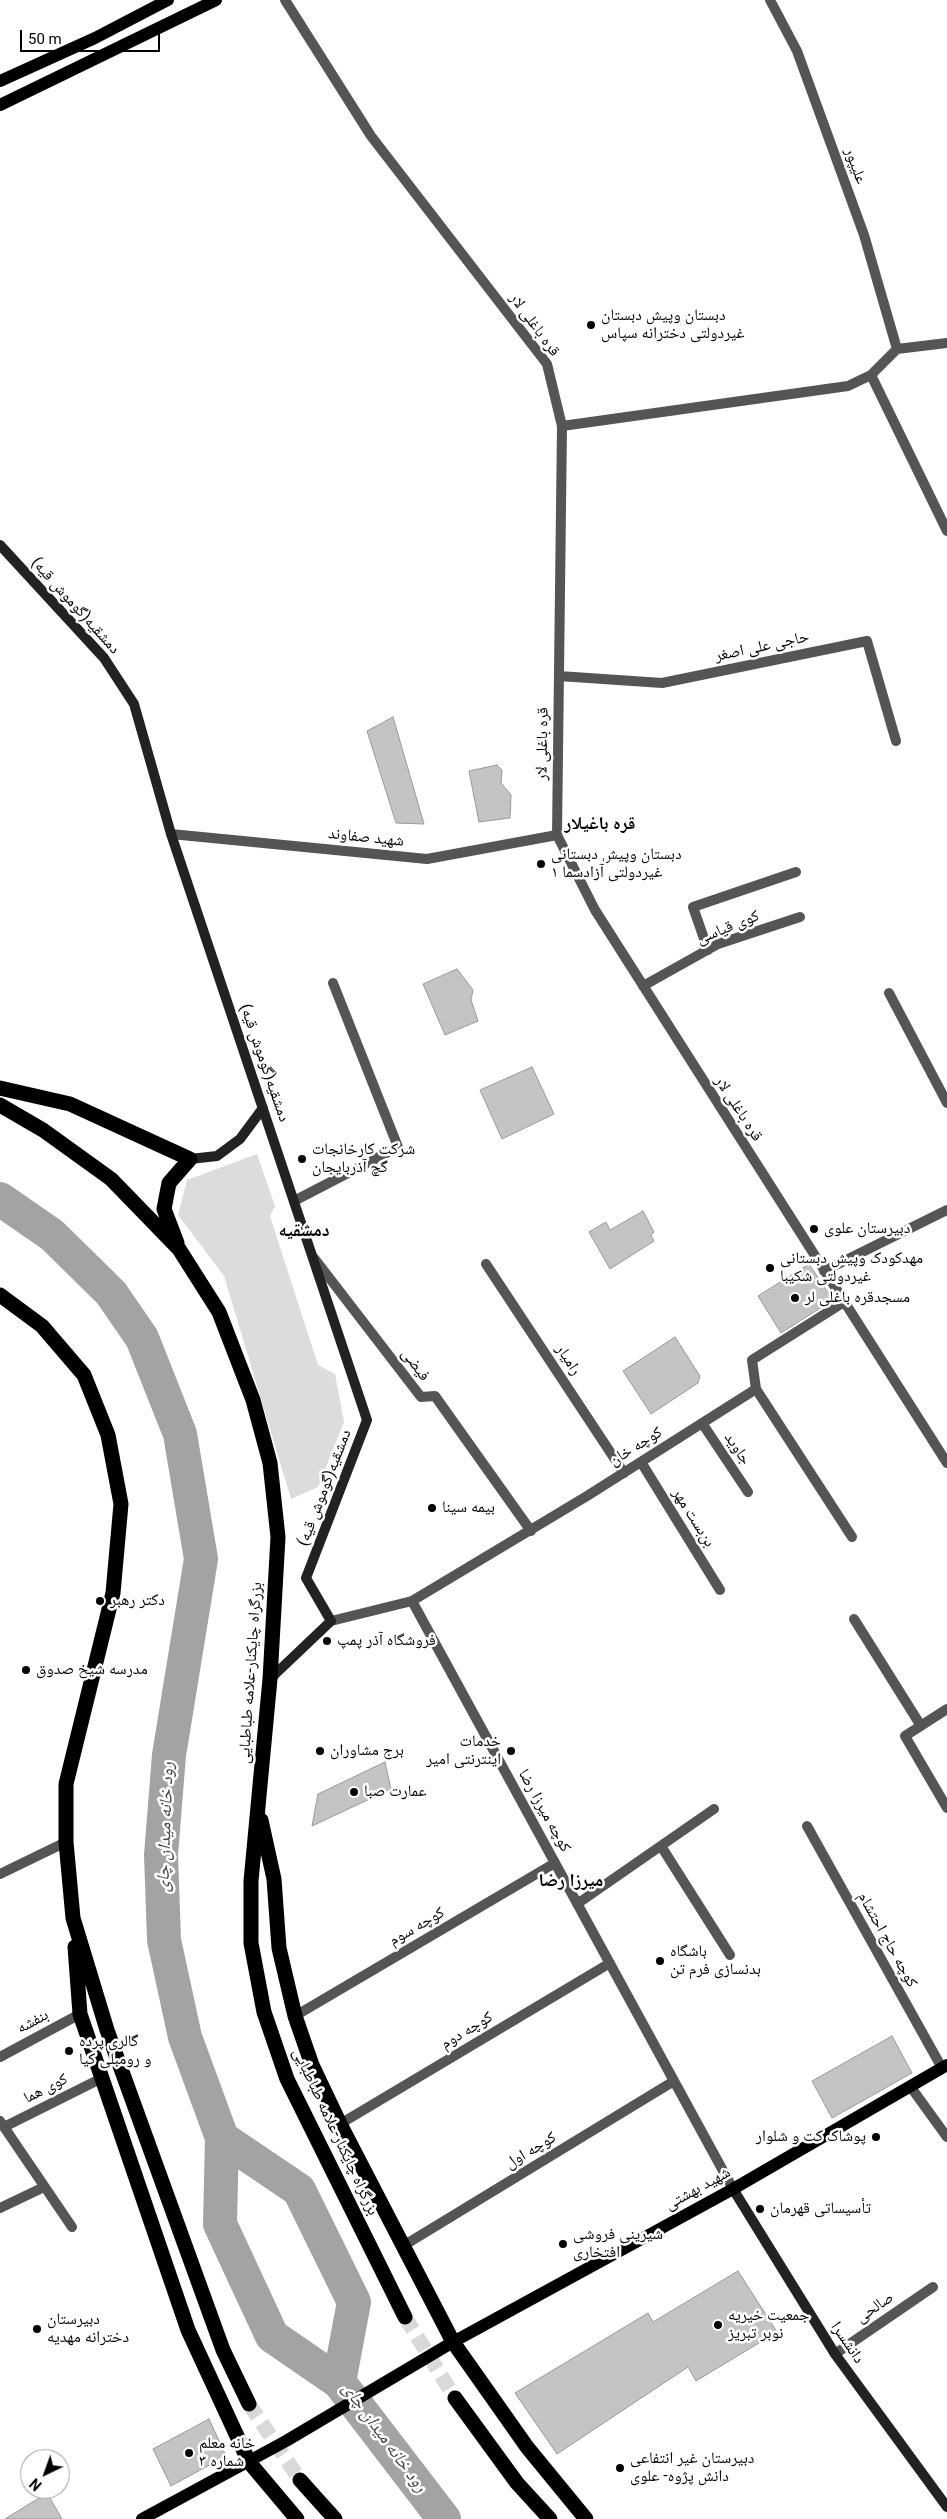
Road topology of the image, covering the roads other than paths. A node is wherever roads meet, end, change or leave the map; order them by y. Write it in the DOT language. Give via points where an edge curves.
graph roads {
  1 [pos="168,0"];
  2 [pos="216,0"];
  3 [pos="285,0"];
  4 [pos="770,0"];
  5 [pos="0,81"];
  6 [pos="0,105"];
  7 [pos="947,342"];
  8 [pos="896,349"];
  9 [pos="870,375"];
  10 [pos="562,426"];
  11 [pos="947,531"];
  12 [pos="0,545"];
  13 [pos="559,676"];
  14 [pos="896,740"];
  15 [pos="171,834"];
  16 [pos="557,835"];
  17 [pos="796,872"];
  18 [pos="800,917"];
  19 [pos="708,950"];
  20 [pos="333,983"];
  21 [pos="643,986"];
  22 [pos="889,993"];
  23 [pos="0,1088"];
  24 [pos="947,1103"];
  25 [pos="0,1105"];
  26 [pos="263,1108"];
  27 [pos="190,1159"];
  28 [pos="294,1201"];
  29 [pos="947,1210"];
  30 [pos="179,1249"];
  31 [pos="312,1256"];
  32 [pos="486,1264"];
  33 [pos="824,1271"];
  34 [pos="0,1296"];
  35 [pos="844,1302"];
  36 [pos="756,1389"];
  37 [pos="702,1423"];
  38 [pos="641,1462"];
  39 [pos="947,1463"];
  40 [pos="624,1473"];
  41 [pos="748,1492"];
  42 [pos="531,1531"];
  43 [pos="852,1537"];
  44 [pos="720,1590"];
  45 [pos="412,1601"];
  46 [pos="854,1619"];
  47 [pos="331,1621"];
  48 [pos="270,1679"];
  49 [pos="947,1708"];
  50 [pos="921,1726"];
  51 [pos="947,1808"];
  52 [pos="258,1809"];
  53 [pos="714,1809"];
  54 [pos="807,1826"];
  55 [pos="66,1842"];
  56 [pos="661,1846"];
  57 [pos="555,1863"];
  58 [pos="0,1874"];
  59 [pos="577,1904"];
  60 [pos="73,1918"];
  61 [pos="730,1955"];
  62 [pos="610,1963"];
  63 [pos="80,2014"];
  64 [pos="295,2016"];
  65 [pos="0,2057"];
  66 [pos="944,2067"];
  67 [pos="102,2078"];
  68 [pos="674,2081"];
  69 [pos="910,2086"];
  70 [pos="2,2124"];
  71 [pos="340,2124"];
  72 [pos="947,2137"];
  73 [pos="44,2187"];
  74 [pos="733,2189"];
  75 [pos="0,2208"];
  76 [pos="72,2226"];
  77 [pos="403,2246"];
  78 [pos="933,2288"];
  79 [pos="405,2317"];
  80 [pos="453,2342"];
  81 [pos="835,2354"];
  82 [pos="455,2398"];
  83 [pos="249,2404"];
  84 [pos="249,2462"];
  85 [pos="300,2480"];
  86 [pos="947,2508"];
  87 [pos="142,2519"];
  88 [pos="297,2519"];
  89 [pos="335,2519"];
  90 [pos="550,2519"];
  91 [pos="586,2519"];
  1 -- 5 [label="main road" via="95,38"];
  2 -- 6 [label="main road"];
  3 -- 10 [label="street, قره باغلی لار" via="371,136 547,364"];
  4 -- 8 [label="street, علیپور" via="797,51 864,235"];
  7 -- 8 [label="street"];
  8 -- 9 [label="street"];
  9 -- 10 [label="street" via="848,386 832,389"];
  9 -- 11 [label="street"];
  10 -- 13 [label="street, قره باغلی لار"];
  12 -- 15 [label="main road, دمشقیه(گوموش قیه)" via="104,658 134,704"];
  13 -- 14 [label="street, حاجی علی اصغر" via="662,683 867,641"];
  13 -- 16 [label="street, قره باغلی لار"];
  15 -- 16 [label="street, شهید صفاوند" via="427,859"];
  15 -- 26 [label="main road, دمشقیه(گوموش قیه)"];
  16 -- 21 [label="street, قره باغلی لار" via="595,910"];
  17 -- 19 [label="street" via="693,906"];
  18 -- 19 [label="street, کوی قیاسی"];
  19 -- 21 [label="street, کوی قیاسی"];
  20 -- 28 [label="street" via="398,1147"];
  21 -- 33 [label="street, قره باغلی لار"];
  22 -- 24 [label="street"];
  23 -- 27 [label="highway" via="70,1104"];
  25 -- 30 [label="highway, بزرگراه چایکنار-علامه طباطبایی" via="43,1130 111,1179"];
  26 -- 27 [label="main road" via="240,1139 217,1156"];
  26 -- 28 [label="main road, دمشقیه(گوموش قیه)"];
  27 -- 30 [label="highway" via="169,1183 164,1209"];
  28 -- 31 [label="main road, دمشقیه(گوموش قیه)"];
  29 -- 33 [label="street"];
  30 -- 48 [label="highway, بزرگراه چایکنار-علامه طباطبایی" via="219,1312 254,1400 270,1463 278,1537"];
  31 -- 42 [label="street, فیضی" via="421,1398 436,1396"];
  31 -- 47 [label="main road, دمشقیه(گوموش قیه)" via="367,1420 306,1578"];
  32 -- 40 [label="street, رامیار"];
  33 -- 35 [label="street, قره باغلی لار"];
  34 -- 55 [label="highway" via="42,1326 84,1375 108,1435 121,1504 113,1593 66,1784"];
  35 -- 36 [label="street" via="752,1360"];
  35 -- 39 [label="street, قره باغلی لار"];
  36 -- 37 [label="street, کوچه خان"];
  36 -- 43 [label="street"];
  37 -- 38 [label="street, کوچه خان"];
  37 -- 41 [label="street, جاوید"];
  38 -- 40 [label="street, کوچه خان"];
  38 -- 44 [label="street, بن‌بست مهر"];
  40 -- 42 [label="street, کوچه خان"];
  42 -- 45 [label="street, کوچه خان"];
  45 -- 47 [label="street"];
  45 -- 57 [label="street, کوچه میرزا رضا"];
  46 -- 50 [label="street"];
  47 -- 48 [label="main road"];
  48 -- 52 [label="highway, بزرگراه چایکنار-علامه طباطبایی"];
  49 -- 50 [label="street"];
  50 -- 51 [label="street" via="906,1736"];
  52 -- 64 [label="highway" via="274,1879 279,1948"];
  52 -- 79 [label="highway, بزرگراه چایکنار-علامه طباطبایی" via="251,1881 251,1943 264,2012 287,2079"];
  53 -- 56 [label="street"];
  54 -- 66 [label="street, کوچه حاج احتشام"];
  55 -- 58 [label="street"];
  55 -- 60 [label="highway"];
  56 -- 59 [label="street"];
  56 -- 61 [label="street"];
  57 -- 59 [label="street, کوچه میرزا رضا"];
  57 -- 64 [label="street, کوچه سوم"];
  59 -- 62 [label="street, کوچه میرزا رضا"];
  60 -- 63 [label="highway"];
  60 -- 83 [label="highway" via="110,2040 223,2350"];
  62 -- 68 [label="street, کوچه میرزا رضا"];
  62 -- 71 [label="street, کوچه دوم"];
  63 -- 65 [label="street, بنفشه"];
  63 -- 67 [label="highway"];
  64 -- 71 [label="highway" via="312,2065"];
  66 -- 69 [label="main road, شهید بهشتى"];
  67 -- 70 [label="street, کوی هما"];
  67 -- 84 [label="highway" via="188,2330"];
  68 -- 74 [label="street, کوچه میرزا رضا"];
  68 -- 77 [label="street, کوچه اول"];
  69 -- 72 [label="street"];
  69 -- 74 [label="main road, شهید بهشتى"];
  70 -- 73 [label="street"];
  71 -- 77 [label="highway"];
  73 -- 75 [label="street"];
  73 -- 76 [label="street"];
  74 -- 80 [label="main road, شهید بهشتى"];
  74 -- 81 [label="main road, دانشسرا"];
  77 -- 80 [label="highway"];
  78 -- 81 [label="street, صالحی"];
  80 -- 84 [label="main road, شهید بهشتى"];
  80 -- 91 [label="highway" via="526,2447"];
  81 -- 86 [label="main road, دانشسرا"];
  82 -- 90 [label="highway" via="517,2483"];
  84 -- 87 [label="main road"];
  84 -- 88 [label="highway"];
  85 -- 89 [label="highway"];
}
